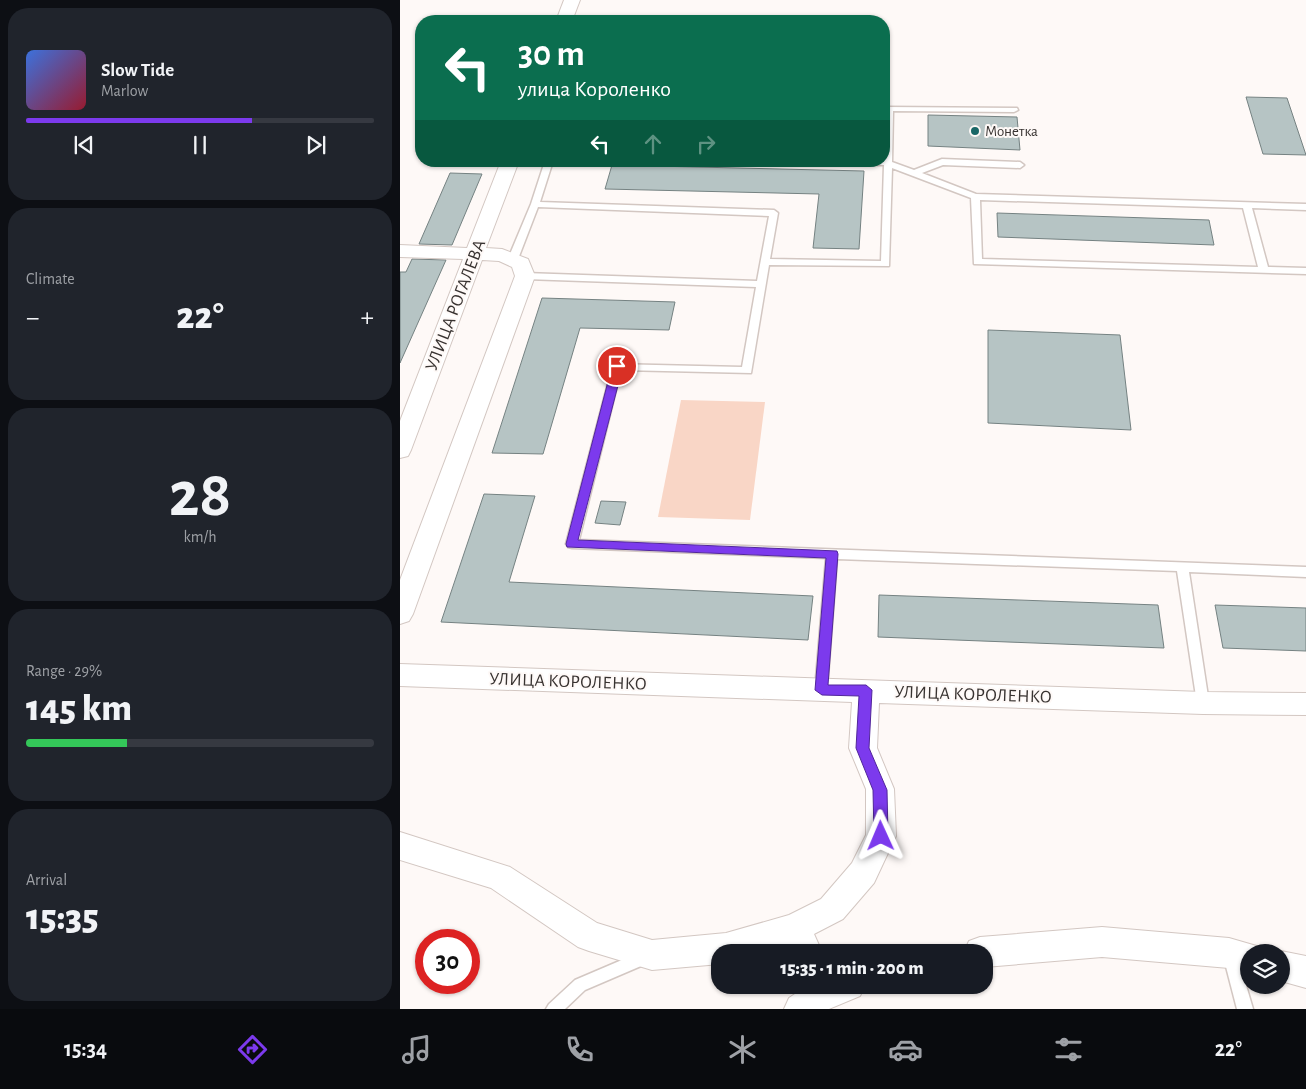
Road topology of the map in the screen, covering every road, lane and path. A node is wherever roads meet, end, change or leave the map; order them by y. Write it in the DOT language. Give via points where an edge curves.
graph roads {
  1 [pos="572,0"];
  2 [pos="566,15"];
  3 [pos="890,109"];
  4 [pos="1014,110"];
  5 [pos="890,164"];
  6 [pos="1020,164"];
  7 [pos="508,167"];
  8 [pos="547,167"];
  9 [pos="888,167"];
  10 [pos="914,173"];
  11 [pos="975,197"];
  12 [pos="535,204"];
  13 [pos="1247,205"];
  14 [pos="1306,207"];
  15 [pos="400,251"];
  16 [pos="474,254"];
  17 [pos="766,262"];
  18 [pos="519,268"];
  19 [pos="1264,270"];
  20 [pos="1306,271"];
  21 [pos="761,284"];
  22 [pos="400,450"];
  23 [pos="832,554"];
  24 [pos="1182,567"];
  25 [pos="1306,572"];
  26 [pos="400,614"];
  27 [pos="400,675"];
  28 [pos="822,690"];
  29 [pos="866,690"];
  30 [pos="1203,703"];
  31 [pos="1306,704"];
  32 [pos="400,846"];
  33 [pos="800,940"];
  34 [pos="993,951"];
  35 [pos="652,955"];
  36 [pos="1239,956"];
  37 [pos="1290,968"];
  38 [pos="1306,972"];
  39 [pos="554,1009"];
  40 [pos="1245,1009"];
  1 -- 2 [label="street"];
  3 -- 4 [label="lane"];
  5 -- 10 [label="lane"];
  6 -- 10 [label="lane" via="942,162"];
  7 -- 16 [label="street, УЛИЦА РОГАЛЕВА"];
  8 -- 12 [label="lane"];
  9 -- 17 [label="lane" via="886,264"];
  10 -- 11 [label="lane"];
  11 -- 13 [label="lane"];
  11 -- 19 [label="lane" via="977,262"];
  12 -- 17 [label="lane" via="774,213"];
  12 -- 18 [label="lane"];
  13 -- 14 [label="lane"];
  13 -- 19 [label="lane"];
  15 -- 16 [label="street"];
  16 -- 18 [label="street" via="502,255"];
  16 -- 22 [label="street, УЛИЦА РОГАЛЕВА"];
  17 -- 21 [label="lane"];
  18 -- 21 [label="lane"];
  18 -- 26 [label="street"];
  19 -- 20 [label="lane"];
  21 -- 23 [label="lane" via="747,371 617,366 572,544"];
  23 -- 24 [label="lane"];
  23 -- 28 [label="lane"];
  24 -- 25 [label="lane"];
  24 -- 30 [label="lane"];
  27 -- 28 [label="street, УЛИЦА КОРОЛЕНКО"];
  28 -- 29 [label="street, УЛИЦА КОРОЛЕНКО"];
  29 -- 30 [label="street, УЛИЦА КОРОЛЕНКО"];
  29 -- 33 [label="street" via="863,748 880,790 881,836 863,874"];
  30 -- 31 [label="street, УЛИЦА КОРОЛЕНКО"];
  32 -- 35 [label="street" via="499,878 589,936"];
  33 -- 35 [label="street"];
  34 -- 36 [label="street" via="1102,942"];
  35 -- 39 [label="lane" via="580,985"];
  36 -- 40 [label="lane"];
  37 -- 38 [label="street"];
}
